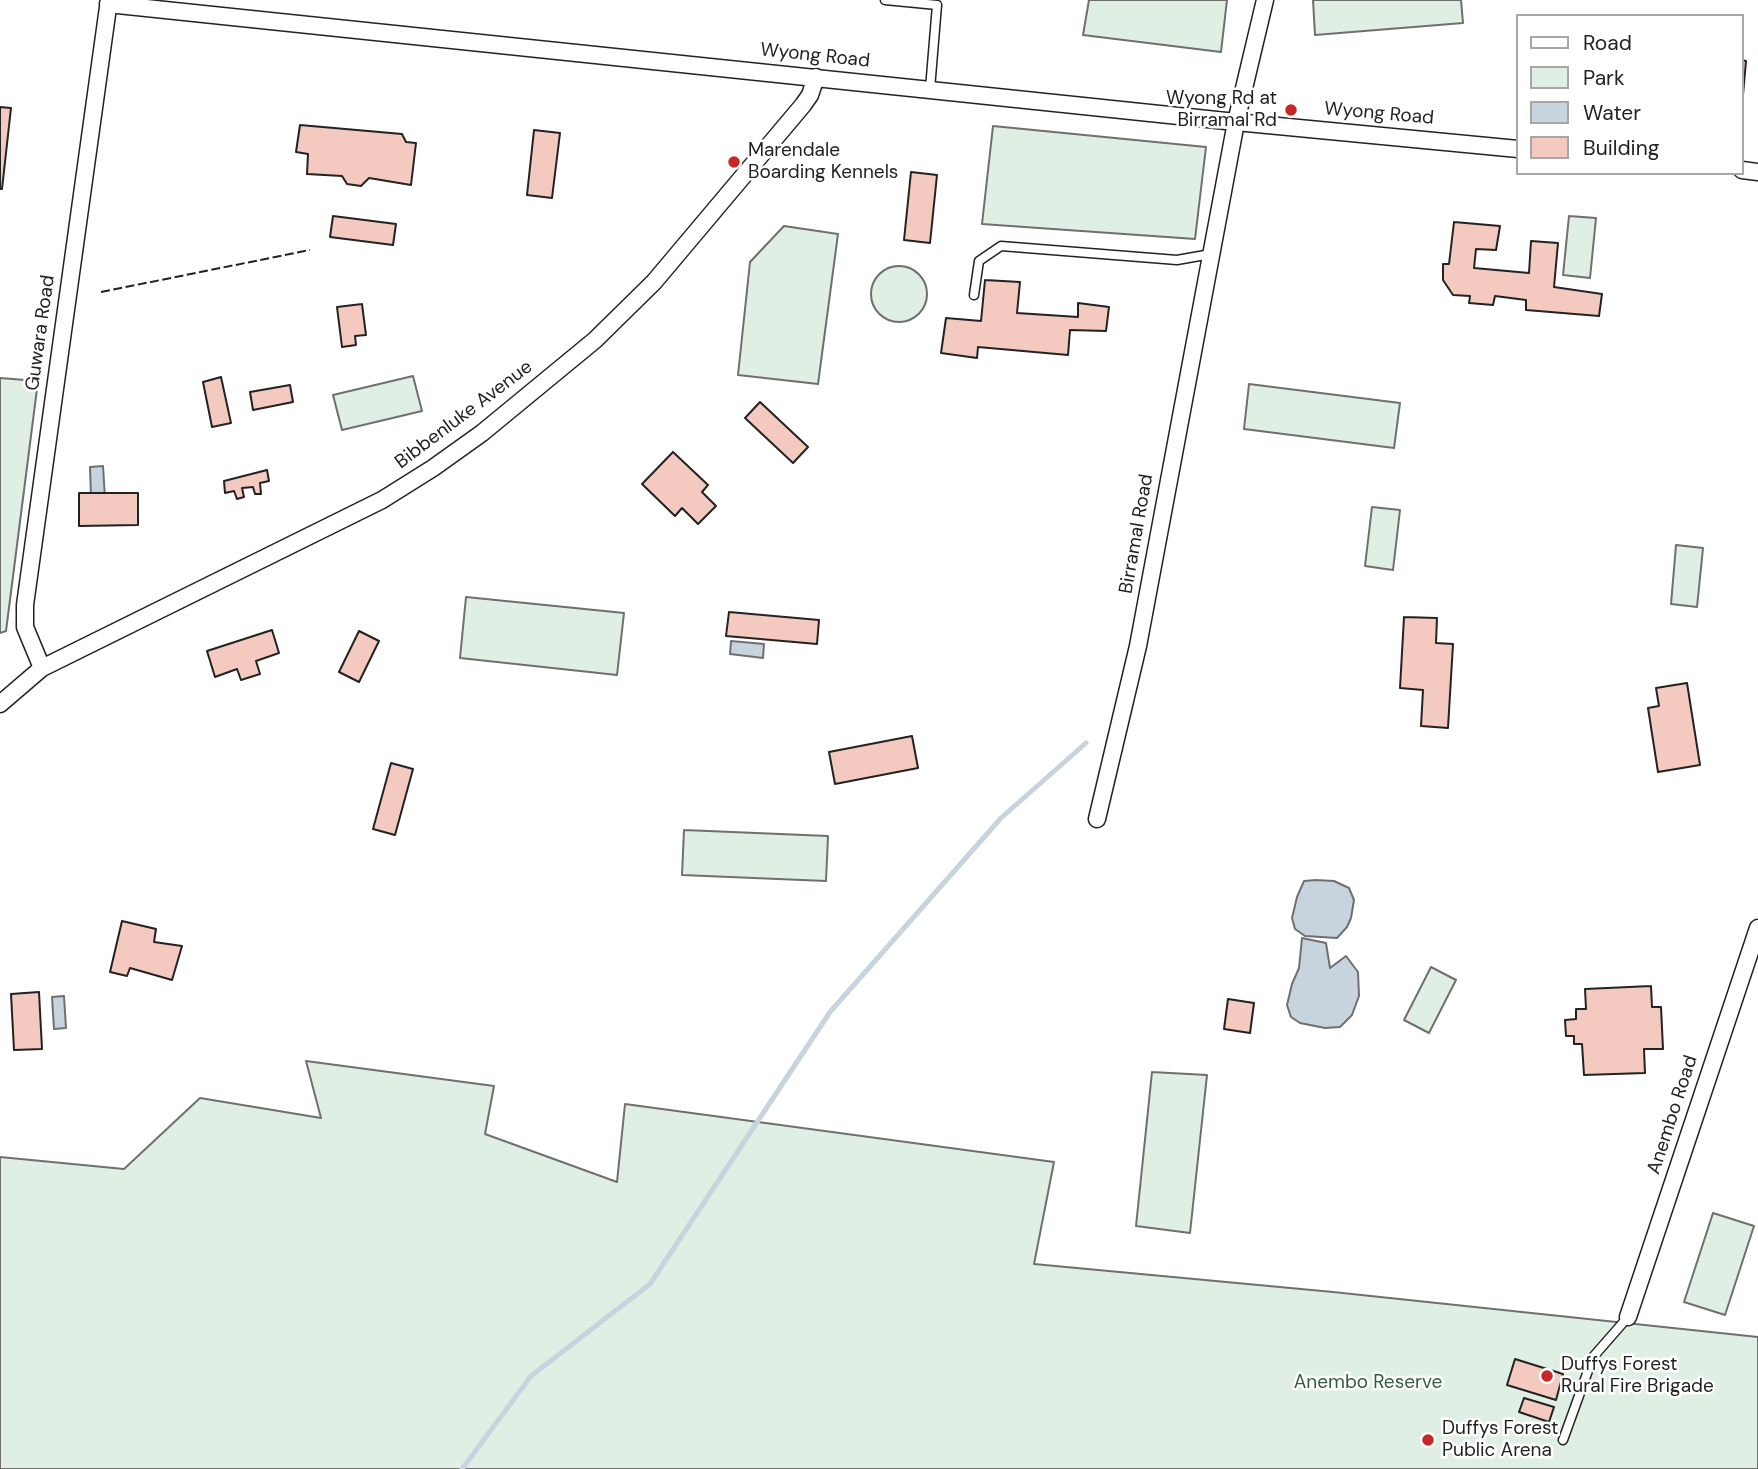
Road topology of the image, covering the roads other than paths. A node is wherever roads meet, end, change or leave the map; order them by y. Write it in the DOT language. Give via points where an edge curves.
graph roads {
  1 [pos="885,0"];
  2 [pos="1265,0"];
  3 [pos="108,2"];
  4 [pos="816,76"];
  5 [pos="930,89"];
  6 [pos="1236,122"];
  7 [pos="1516,149"];
  8 [pos="1211,254"];
  9 [pos="974,295"];
  10 [pos="42,668"];
  11 [pos="0,704"];
  12 [pos="1097,819"];
  13 [pos="1758,928"];
  14 [pos="1628,1317"];
  15 [pos="1563,1440"];
  1 -- 5 [label="lane" via="937,5"];
  2 -- 6 [label="street, Birramal Road"];
  3 -- 4 [label="street, Wyong Road"];
  3 -- 10 [label="street, Guwara Road" via="25,605 25,627"];
  4 -- 5 [label="street, Wyong Road"];
  4 -- 10 [label="street, Bibbenluke Avenue" via="803,105 654,282 595,340 482,433 382,500"];
  5 -- 6 [label="street, Wyong Road"];
  6 -- 7 [label="street, Wyong Road"];
  6 -- 8 [label="street, Birramal Road"];
  8 -- 9 [label="lane" via="1177,260 1002,246 979,261"];
  8 -- 12 [label="street, Birramal Road" via="1138,646"];
  10 -- 11 [label="street, Bibbenluke Avenue"];
  13 -- 14 [label="street, Anembo Road"];
  14 -- 15 [label="lane" via="1593,1357"];
}
